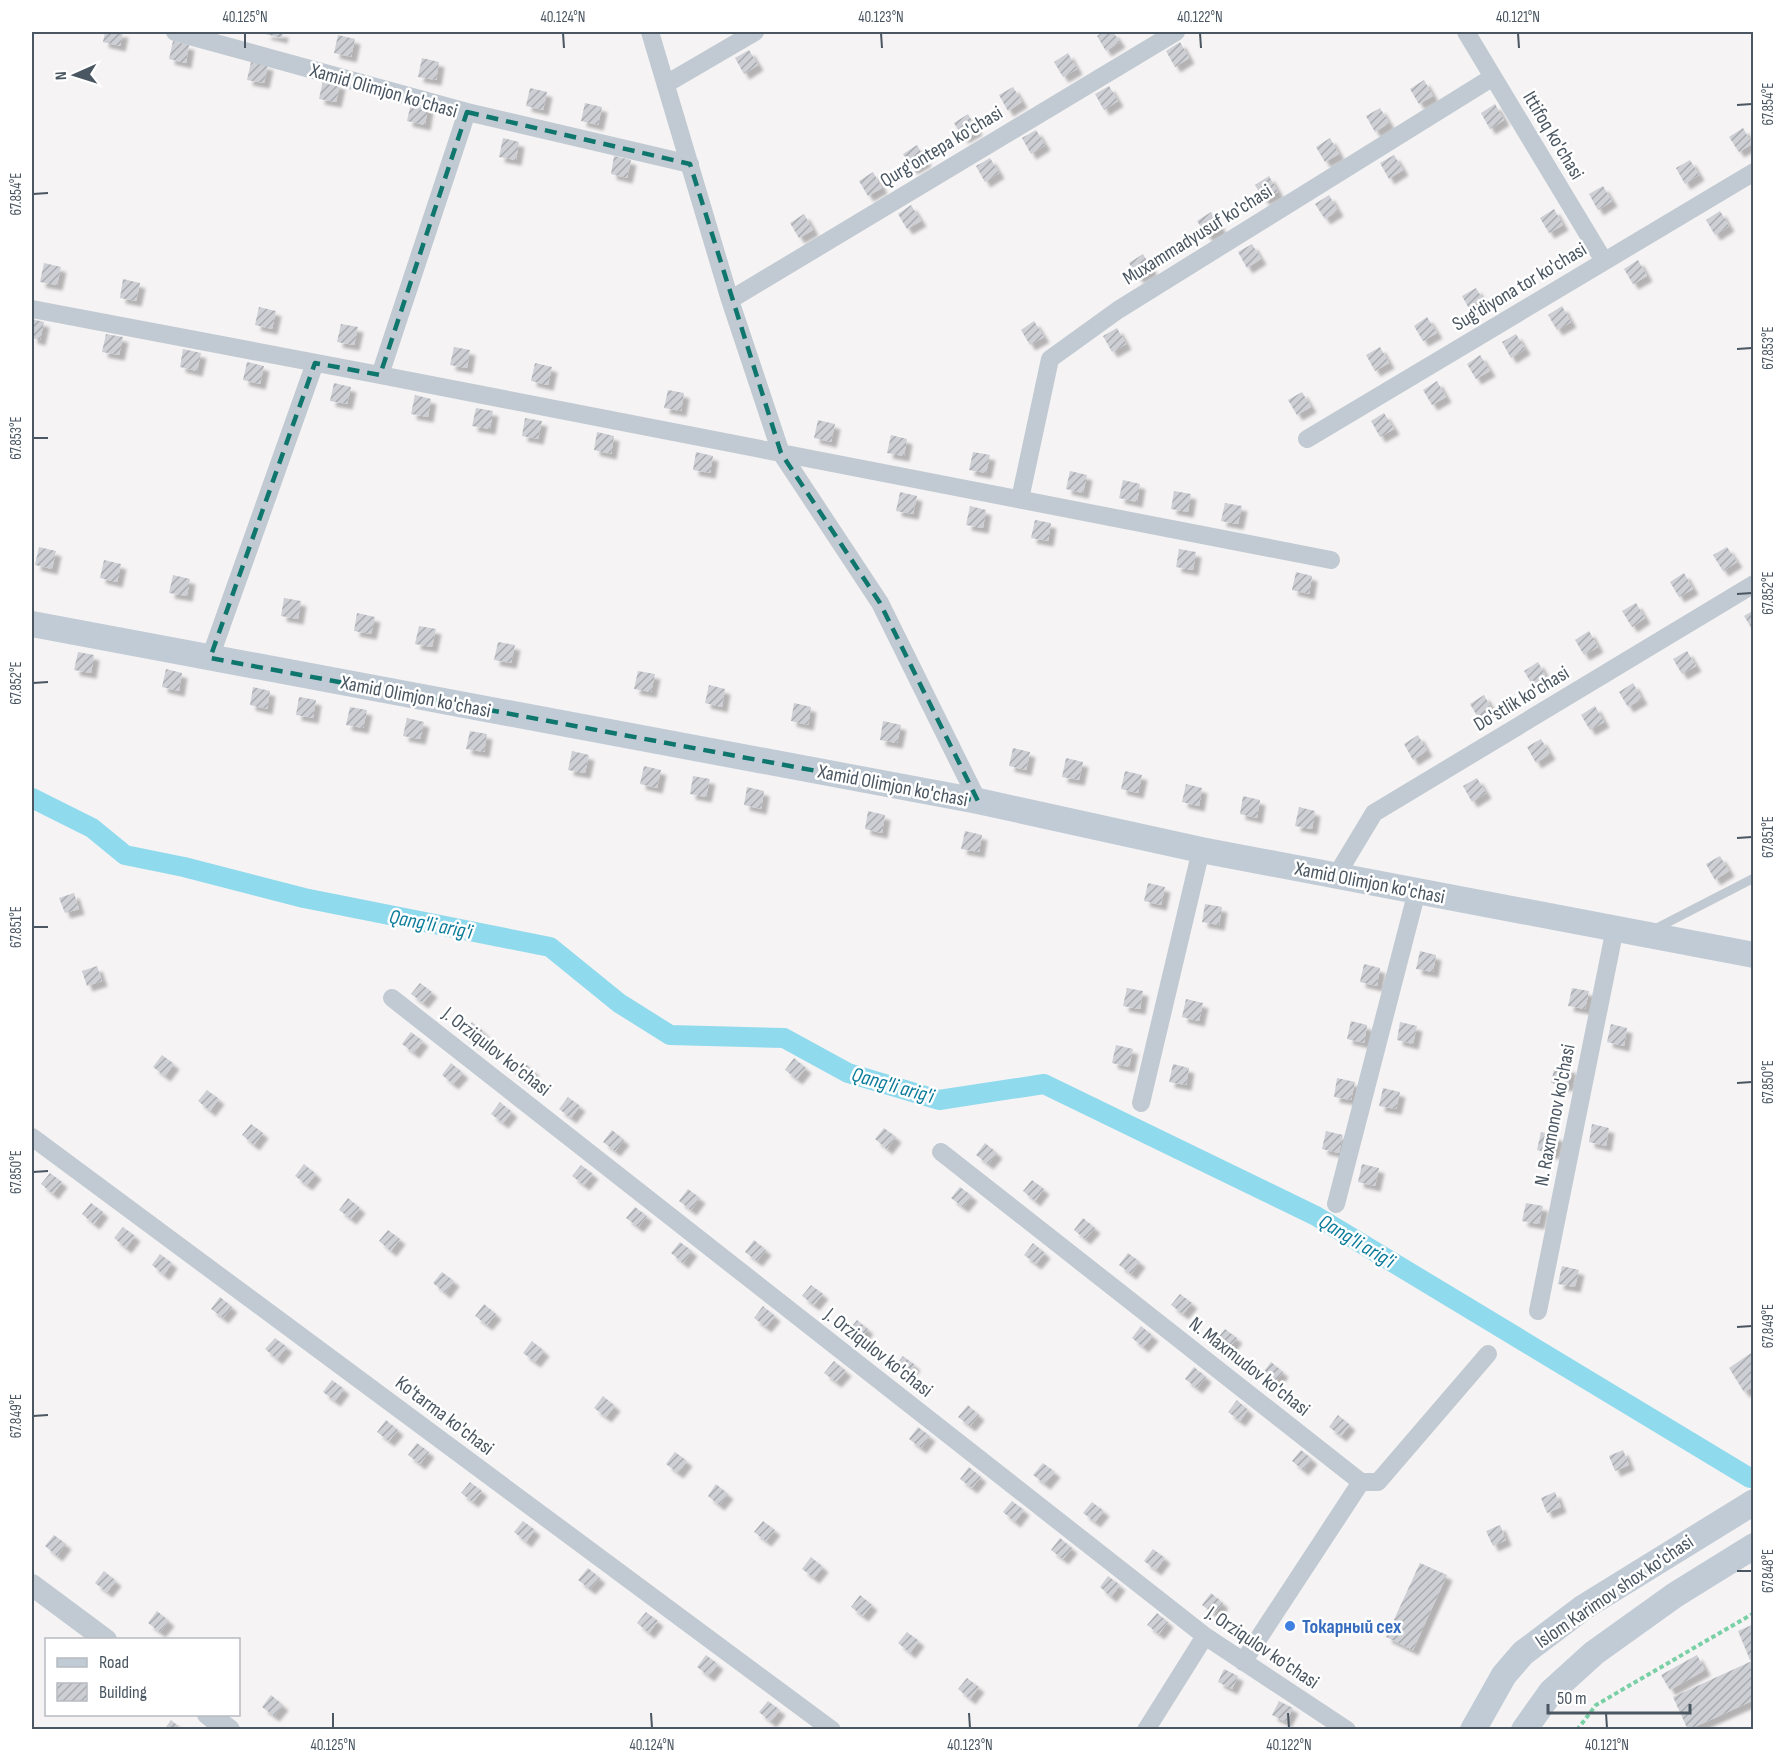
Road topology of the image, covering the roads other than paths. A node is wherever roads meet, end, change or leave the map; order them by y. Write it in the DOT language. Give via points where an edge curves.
graph roads {
  1 [pos="175,32"];
  2 [pos="650,32"];
  3 [pos="755,32"];
  4 [pos="1176,32"];
  5 [pos="1466,32"];
  6 [pos="1493,77"];
  7 [pos="666,84"];
  8 [pos="466,112"];
  9 [pos="690,164"];
  10 [pos="1754,172"];
  11 [pos="1604,261"];
  12 [pos="730,300"];
  13 [pos="32,309"];
  14 [pos="315,363"];
  15 [pos="380,375"];
  16 [pos="1307,439"];
  17 [pos="781,453"];
  18 [pos="1020,500"];
  19 [pos="1331,560"];
  20 [pos="1754,584"];
  21 [pos="32,624"];
  22 [pos="210,658"];
  23 [pos="978,801"];
  24 [pos="1201,850"];
  25 [pos="1336,876"];
  26 [pos="1754,878"];
  27 [pos="1418,891"];
  28 [pos="1615,928"];
  29 [pos="1645,934"];
  30 [pos="1754,955"];
  31 [pos="392,998"];
  32 [pos="1141,1103"];
  33 [pos="32,1137"];
  34 [pos="941,1152"];
  35 [pos="1336,1204"];
  36 [pos="1538,1311"];
  37 [pos="1488,1354"];
  38 [pos="1361,1482"];
  39 [pos="1754,1502"];
  40 [pos="1754,1546"];
  41 [pos="32,1585"];
  42 [pos="1205,1636"];
  43 [pos="103,1638"];
  44 [pos="1243,1662"];
  45 [pos="211,1716"];
  46 [pos="229,1730"];
  47 [pos="832,1730"];
  48 [pos="1146,1730"];
  49 [pos="1347,1730"];
  50 [pos="1473,1730"];
  51 [pos="1524,1730"];
  1 -- 8 [label="street, Xamid Olimjon ko'chasi"];
  2 -- 7 [label="street"];
  3 -- 7 [label="street"];
  4 -- 12 [label="street, Qurg'ontepa ko'chasi"];
  5 -- 6 [label="street, Ittifoq ko'chasi"];
  6 -- 11 [label="street, Ittifoq ko'chasi"];
  6 -- 18 [label="street, Muxammadyusuf ko'chasi" via="1118,310 1050,358"];
  7 -- 9 [label="street"];
  8 -- 9 [label="street"];
  8 -- 15 [label="street, Xamid Olimjon ko'chasi"];
  9 -- 12 [label="street"];
  10 -- 11 [label="street, Sug'diyona tor ko'chasi"];
  11 -- 16 [label="street, Sug'diyona tor ko'chasi"];
  12 -- 17 [label="street"];
  13 -- 14 [label="street"];
  14 -- 15 [label="street"];
  14 -- 22 [label="street"];
  15 -- 17 [label="street"];
  17 -- 18 [label="street"];
  17 -- 23 [label="street" via="880,603"];
  18 -- 19 [label="street"];
  20 -- 25 [label="street, Do'stlik ko'chasi" via="1374,813"];
  21 -- 22 [label="main road, Xamid Olimjon ko'chasi"];
  22 -- 23 [label="main road, Xamid Olimjon ko'chasi"];
  23 -- 24 [label="main road, Xamid Olimjon ko'chasi"];
  24 -- 25 [label="main road, Xamid Olimjon ko'chasi"];
  24 -- 32 [label="street"];
  25 -- 27 [label="main road, Xamid Olimjon ko'chasi"];
  26 -- 29 [label="lane"];
  27 -- 28 [label="main road, Xamid Olimjon ko'chasi"];
  27 -- 35 [label="street"];
  28 -- 29 [label="main road, Xamid Olimjon ko'chasi"];
  28 -- 36 [label="street, N. Raxmonov ko'chasi"];
  29 -- 30 [label="main road, Xamid Olimjon ko'chasi"];
  31 -- 42 [label="street, J. Orziqulov ko'chasi"];
  33 -- 47 [label="street, Ko'tarma ko'chasi"];
  34 -- 38 [label="street, N. Maxmudov ko'chasi"];
  37 -- 38 [label="street" via="1378,1482"];
  38 -- 44 [label="street"];
  39 -- 50 [label="main road, Islom Karimov shox ko'chasi" via="1584,1607 1523,1653 1504,1675"];
  40 -- 51 [label="main road, Islom Karimov shox ko'chasi" via="1675,1595 1594,1653 1551,1692"];
  41 -- 43 [label="street"];
  42 -- 44 [label="street, J. Orziqulov ko'chasi"];
  42 -- 48 [label="street"];
  44 -- 49 [label="street, J. Orziqulov ko'chasi"];
  45 -- 46 [label="street"];
}
